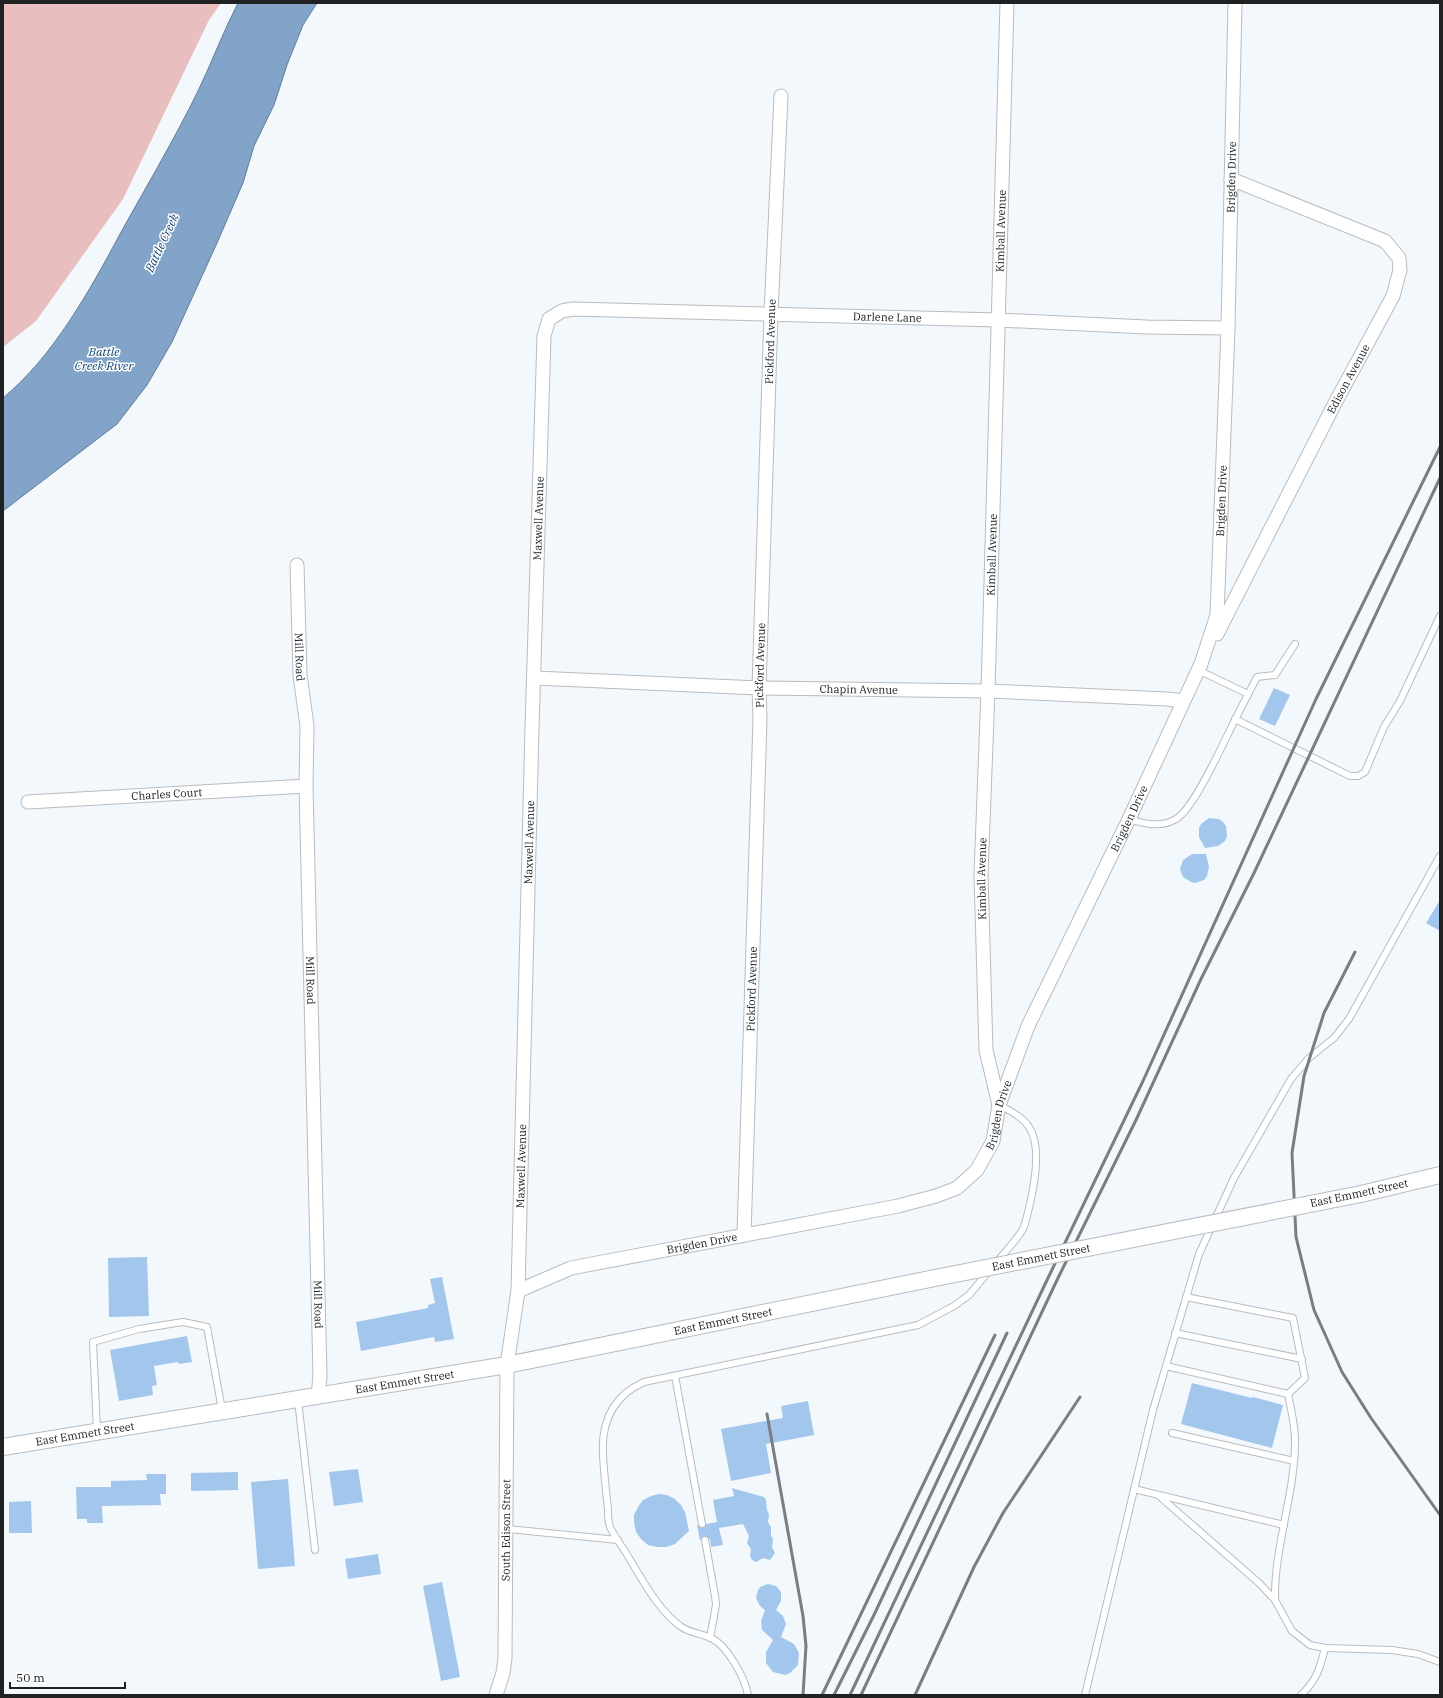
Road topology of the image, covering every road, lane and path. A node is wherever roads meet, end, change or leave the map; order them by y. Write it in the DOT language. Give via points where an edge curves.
graph roads {
  1 [pos="1007,3"];
  2 [pos="1236,3"];
  3 [pos="781,96"];
  4 [pos="1231,179"];
  5 [pos="771,314"];
  6 [pos="549,319"];
  7 [pos="998,320"];
  8 [pos="1228,328"];
  9 [pos="297,565"];
  10 [pos="1440,616"];
  11 [pos="1295,644"];
  12 [pos="1200,667"];
  13 [pos="535,678"];
  14 [pos="759,688"];
  15 [pos="988,691"];
  16 [pos="1248,694"];
  17 [pos="1183,701"];
  18 [pos="1235,719"];
  19 [pos="306,786"];
  20 [pos="28,802"];
  21 [pos="1129,819"];
  22 [pos="1440,856"];
  23 [pos="999,1105"];
  24 [pos="1440,1175"];
  25 [pos="744,1235"];
  26 [pos="518,1291"];
  27 [pos="1186,1296"];
  28 [pos="1175,1333"];
  29 [pos="1302,1360"];
  30 [pos="507,1365"];
  31 [pos="1166,1366"];
  32 [pos="675,1376"];
  33 [pos="1288,1394"];
  34 [pos="318,1396"];
  35 [pos="298,1400"];
  36 [pos="223,1412"];
  37 [pos="97,1433"];
  38 [pos="1172,1433"];
  39 [pos="3,1447"];
  40 [pos="1294,1461"];
  41 [pos="1134,1489"];
  42 [pos="1158,1495"];
  43 [pos="702,1524"];
  44 [pos="1284,1525"];
  45 [pos="507,1529"];
  46 [pos="618,1540"];
  47 [pos="705,1540"];
  48 [pos="314,1550"];
  49 [pos="1276,1600"];
  50 [pos="710,1638"];
  51 [pos="1325,1648"];
  52 [pos="1440,1662"];
  53 [pos="496,1695"];
  54 [pos="748,1695"];
  55 [pos="1085,1695"];
  56 [pos="1301,1695"];
  1 -- 7 [label="street, Kimball Avenue"];
  2 -- 4 [label="street, Brigden Drive"];
  3 -- 5 [label="street, Pickford Avenue"];
  4 -- 8 [label="street, Brigden Drive"];
  4 -- 12 [label="street, Edison Avenue" via="1385,241 1399,258 1400,270 1393,296 1334,405"];
  5 -- 6 [label="street, Darlene Lane" via="573,309 562,311"];
  5 -- 7 [label="street, Darlene Lane"];
  5 -- 14 [label="street, Pickford Avenue"];
  6 -- 13 [label="street, Maxwell Avenue" via="544,336"];
  7 -- 8 [label="street, Darlene Lane"];
  7 -- 15 [label="street, Kimball Avenue"];
  8 -- 12 [label="street, Brigden Drive" via="1217,615"];
  9 -- 19 [label="street, Mill Road" via="300,675 307,726"];
  10 -- 18 [label="lane" via="1400,701 1384,727 1365,772 1358,776 1350,776"];
  11 -- 16 [label="lane" via="1275,675 1257,677"];
  12 -- 16 [label="lane"];
  12 -- 17 [label="street, Brigden Drive"];
  13 -- 14 [label="street, Chapin Avenue"];
  13 -- 26 [label="street, Maxwell Avenue"];
  14 -- 15 [label="street, Chapin Avenue"];
  14 -- 25 [label="street, Pickford Avenue" via="760,727"];
  15 -- 17 [label="street, Chapin Avenue" via="1167,698"];
  15 -- 23 [label="street, Kimball Avenue" via="981,875 983,975 986,1050"];
  16 -- 18 [label="lane"];
  17 -- 21 [label="street, Brigden Drive"];
  18 -- 21 [label="lane" via="1187,810 1177,819 1164,824 1149,825"];
  19 -- 20 [label="street, Charles Court"];
  19 -- 34 [label="street, Mill Road" via="320,1376"];
  21 -- 23 [label="street, Brigden Drive" via="1028,1026"];
  22 -- 27 [label="lane" via="1349,1019 1334,1038 1299,1069 1238,1171 1199,1254"];
  23 -- 25 [label="street, Brigden Drive" via="993,1141 977,1170 957,1188 898,1206"];
  23 -- 32 [label="lane" via="1024,1120 1030,1128 1036,1158 1035,1179 1024,1227 969,1295 918,1325"];
  24 -- 30 [label="street, East Emmett Street, bridge" via="1361,1194"];
  25 -- 26 [label="street, Brigden Drive" via="571,1268"];
  26 -- 30 [label="street, Maxwell Avenue"];
  27 -- 28 [label="lane"];
  27 -- 29 [label="lane" via="1293,1318"];
  28 -- 29 [label="lane"];
  28 -- 31 [label="lane"];
  29 -- 33 [label="lane" via="1305,1378"];
  30 -- 34 [label="street, East Emmett Street"];
  30 -- 45 [label="street, South Edison Street"];
  31 -- 33 [label="lane"];
  31 -- 41 [label="lane"];
  32 -- 43 [label="lane"];
  32 -- 46 [label="lane" via="632,1387 620,1397 605,1426 602,1445 610,1526"];
  33 -- 40 [label="lane" via="1296,1444"];
  34 -- 35 [label="street, East Emmett Street"];
  35 -- 36 [label="street, East Emmett Street"];
  35 -- 48 [label="lane"];
  36 -- 37 [label="street, East Emmett Street"];
  36 -- 37 [label="lane" via="206,1327 183,1322 139,1329 93,1342"];
  37 -- 39 [label="street, East Emmett Street"];
  38 -- 40 [label="lane"];
  40 -- 44 [label="lane"];
  41 -- 42 [label="lane"];
  41 -- 55 [label="lane"];
  42 -- 44 [label="lane"];
  42 -- 49 [label="lane" via="1241,1566"];
  44 -- 49 [label="lane" via="1276,1569"];
  45 -- 46 [label="lane"];
  45 -- 53 [label="street, South Edison Street" via="505,1658"];
  46 -- 50 [label="lane" via="650,1592 668,1615 680,1627"];
  47 -- 50 [label="lane" via="716,1605"];
  49 -- 51 [label="lane" via="1292,1632 1310,1645"];
  50 -- 54 [label="lane" via="719,1643 733,1662"];
  51 -- 52 [label="lane" via="1392,1650 1418,1654"];
  51 -- 56 [label="lane" via="1312,1685"];
}
